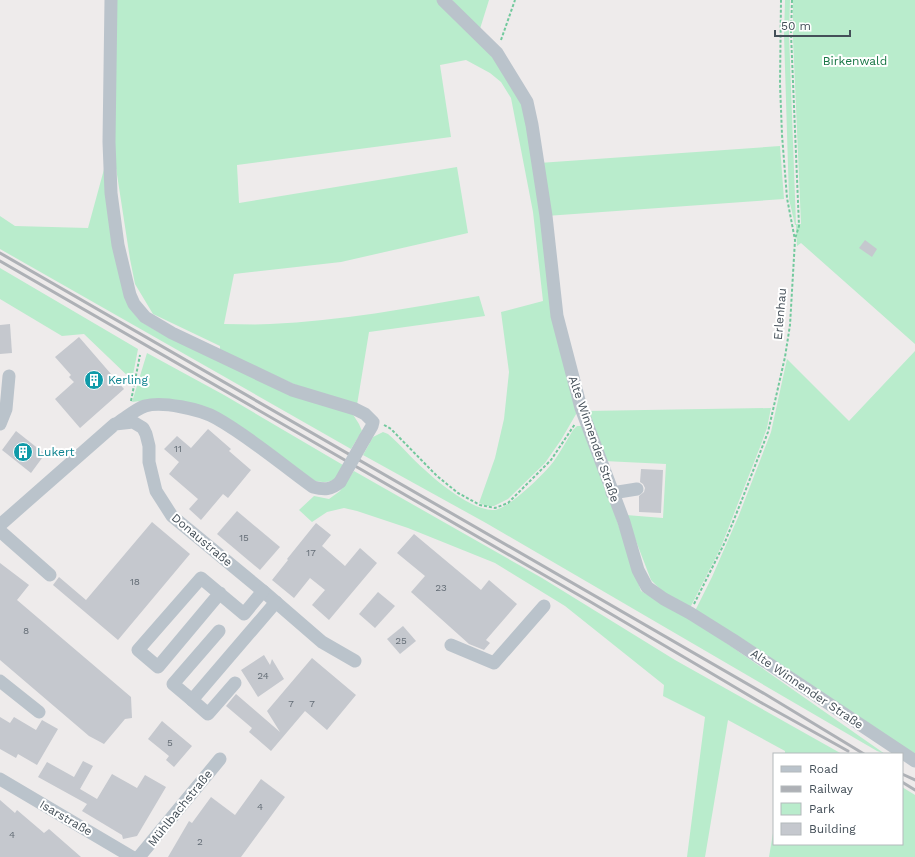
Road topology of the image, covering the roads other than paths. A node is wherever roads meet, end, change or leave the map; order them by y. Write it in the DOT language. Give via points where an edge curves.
graph roads {
  1 [pos="110,0"];
  2 [pos="443,0"];
  3 [pos="9,376"];
  4 [pos="0,424"];
  5 [pos="115,424"];
  6 [pos="637,489"];
  7 [pos="612,493"];
  8 [pos="0,525"];
  9 [pos="0,531"];
  10 [pos="50,575"];
  11 [pos="263,591"];
  12 [pos="220,593"];
  13 [pos="276,602"];
  14 [pos="544,606"];
  15 [pos="219,631"];
  16 [pos="451,645"];
  17 [pos="355,661"];
  18 [pos="0,681"];
  19 [pos="235,684"];
  20 [pos="192,700"];
  21 [pos="39,712"];
  22 [pos="220,759"];
  23 [pos="915,761"];
  24 [pos="0,779"];
  25 [pos="132,857"];
  26 [pos="139,857"];
  1 -- 5 [label="street, bridge" via="111,193 118,246 134,304 145,317 172,332 292,390 355,409 374,422 340,482 330,489 313,487 246,437 214,417 190,409 156,404 144,406"];
  2 -- 7 [label="street, Alte Winnender Straße" via="497,52 527,102 546,216 557,316 583,414"];
  3 -- 4 [label="street" via="6,409"];
  5 -- 8 [label="street"];
  5 -- 11 [label="street, Donaustraße" via="133,422 143,428 149,446 153,482 165,508 172,516"];
  6 -- 7 [label="street"];
  7 -- 23 [label="street, Alte Winnender Straße" via="624,522 638,570 647,587"];
  9 -- 10 [label="street"];
  11 -- 12 [label="street" via="244,614"];
  11 -- 13 [label="street, Donaustraße"];
  12 -- 12 [label="street" via="201,578 138,650 158,667"];
  13 -- 17 [label="street, Donaustraße" via="322,642"];
  13 -- 20 [label="street"];
  14 -- 16 [label="street" via="494,663"];
  15 -- 20 [label="street" via="173,684"];
  18 -- 21 [label="street"];
  19 -- 20 [label="street" via="208,714"];
  22 -- 26 [label="street, Mühlbachstraße"];
  24 -- 25 [label="street, Isarstraße"];
}
